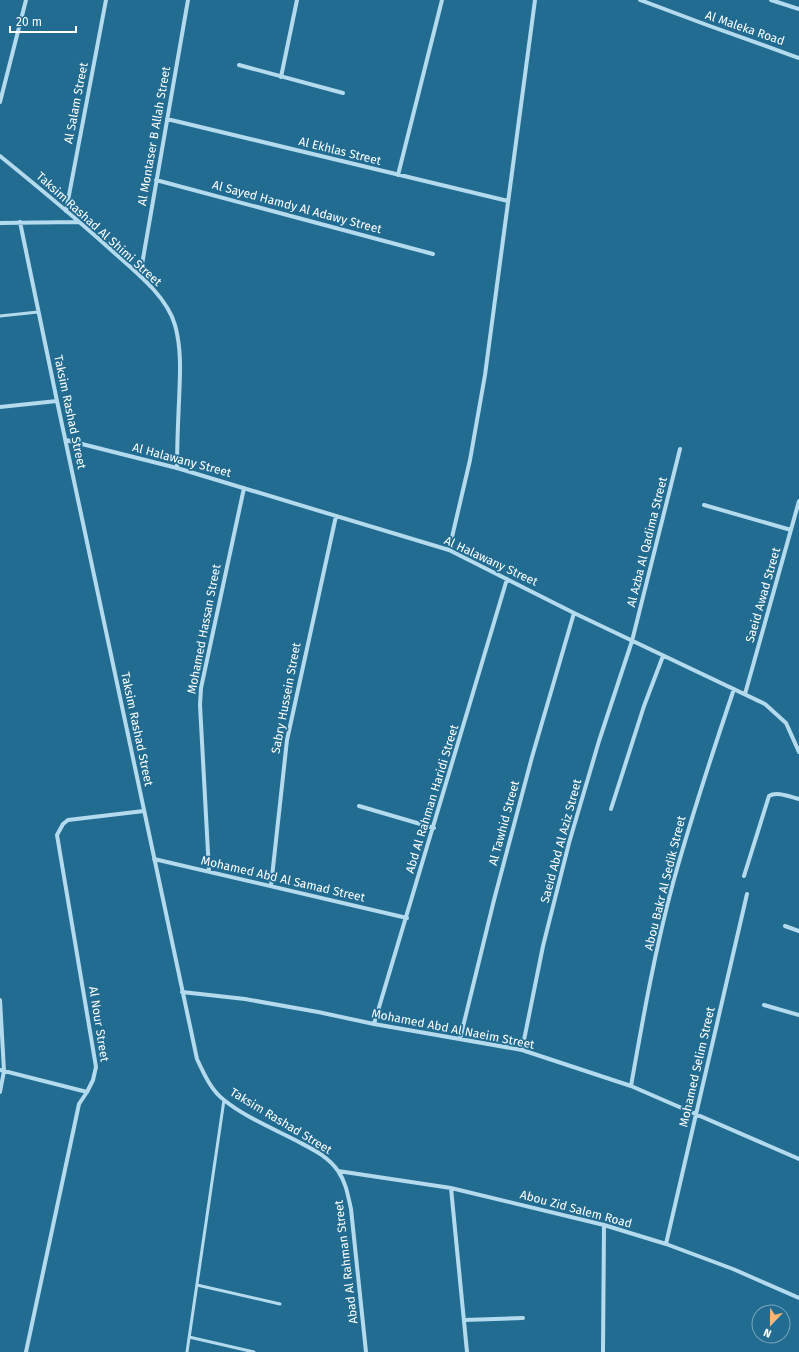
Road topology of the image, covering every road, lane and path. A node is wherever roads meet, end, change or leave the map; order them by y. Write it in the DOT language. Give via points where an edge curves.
graph roads {
  1 [pos="26,0"];
  2 [pos="106,0"];
  3 [pos="188,0"];
  4 [pos="297,0"];
  5 [pos="442,0"];
  6 [pos="535,0"];
  7 [pos="640,0"];
  8 [pos="771,0"];
  9 [pos="799,9"];
  10 [pos="799,58"];
  11 [pos="239,65"];
  12 [pos="282,77"];
  13 [pos="343,93"];
  14 [pos="0,102"];
  15 [pos="167,119"];
  16 [pos="0,156"];
  17 [pos="398,175"];
  18 [pos="156,180"];
  19 [pos="508,201"];
  20 [pos="66,211"];
  21 [pos="20,222"];
  22 [pos="80,222"];
  23 [pos="0,223"];
  24 [pos="433,254"];
  25 [pos="140,276"];
  26 [pos="38,312"];
  27 [pos="0,316"];
  28 [pos="57,401"];
  29 [pos="0,407"];
  30 [pos="66,440"];
  31 [pos="680,449"];
  32 [pos="176,468"];
  33 [pos="244,488"];
  34 [pos="799,501"];
  35 [pos="704,505"];
  36 [pos="336,516"];
  37 [pos="791,530"];
  38 [pos="449,550"];
  39 [pos="507,579"];
  40 [pos="574,613"];
  41 [pos="632,641"];
  42 [pos="663,656"];
  43 [pos="734,689"];
  44 [pos="745,694"];
  45 [pos="799,752"];
  46 [pos="799,799"];
  47 [pos="359,806"];
  48 [pos="611,809"];
  49 [pos="144,811"];
  50 [pos="434,828"];
  51 [pos="154,859"];
  52 [pos="209,872"];
  53 [pos="744,876"];
  54 [pos="271,886"];
  55 [pos="747,894"];
  56 [pos="407,918"];
  57 [pos="785,926"];
  58 [pos="799,930"];
  59 [pos="182,992"];
  60 [pos="0,1000"];
  61 [pos="764,1004"];
  62 [pos="799,1015"];
  63 [pos="374,1024"];
  64 [pos="460,1039"];
  65 [pos="522,1050"];
  66 [pos="2,1070"];
  67 [pos="631,1086"];
  68 [pos="0,1092"];
  69 [pos="87,1092"];
  70 [pos="224,1100"];
  71 [pos="696,1113"];
  72 [pos="799,1159"];
  73 [pos="338,1171"];
  74 [pos="451,1188"];
  75 [pos="604,1225"];
  76 [pos="666,1244"];
  77 [pos="197,1285"];
  78 [pos="799,1298"];
  79 [pos="280,1304"];
  80 [pos="523,1318"];
  81 [pos="464,1320"];
  82 [pos="189,1338"];
  83 [pos="26,1352"];
  84 [pos="187,1352"];
  85 [pos="254,1352"];
  86 [pos="366,1352"];
  87 [pos="467,1352"];
  88 [pos="603,1352"];
  1 -- 14 [label="street"];
  2 -- 20 [label="street, Al Salam Street"];
  3 -- 15 [label="street, Al Montaser B Allah Street"];
  4 -- 12 [label="street"];
  5 -- 17 [label="street"];
  6 -- 19 [label="street"];
  7 -- 10 [label="street, Al Maleka Road"];
  8 -- 9 [label="street"];
  11 -- 12 [label="street"];
  12 -- 13 [label="street"];
  15 -- 17 [label="street, Al Ekhlas Street"];
  15 -- 18 [label="street, Al Montaser B Allah Street"];
  16 -- 20 [label="street, Taksim Rashad Al Shimi Street"];
  17 -- 19 [label="street, Al Ekhlas Street"];
  18 -- 24 [label="street, Al Sayed Hamdy Al Adawy Street"];
  18 -- 25 [label="street, Al Montaser B Allah Street"];
  19 -- 38 [label="street" via="481,398 470,460"];
  20 -- 22 [label="street, Taksim Rashad Al Shimi Street"];
  21 -- 22 [label="street"];
  21 -- 23 [label="street"];
  21 -- 26 [label="street, Taksim Rashad Street"];
  22 -- 25 [label="street, Taksim Rashad Al Shimi Street"];
  25 -- 32 [label="street, Taksim Rashad Al Shimi Street" via="167,307 179,344"];
  26 -- 27 [label="lane"];
  26 -- 28 [label="street, Taksim Rashad Street"];
  28 -- 29 [label="street"];
  28 -- 30 [label="street, Taksim Rashad Street"];
  30 -- 32 [label="street, Al Halawany Street"];
  30 -- 49 [label="street, Taksim Rashad Street"];
  31 -- 41 [label="street, Al Azba Al Qadima Street"];
  32 -- 33 [label="street, Al Halawany Street"];
  33 -- 36 [label="street, Al Halawany Street"];
  33 -- 52 [label="street, Mohamed Hassan Street" via="201,688"];
  34 -- 37 [label="street, Saeid Awad Street"];
  35 -- 37 [label="street"];
  36 -- 38 [label="street, Al Halawany Street"];
  36 -- 54 [label="street, Sabry Hussein Street" via="287,740"];
  37 -- 44 [label="street, Saeid Awad Street"];
  38 -- 39 [label="street, Al Halawany Street"];
  39 -- 40 [label="street, Al Halawany Street"];
  39 -- 50 [label="street, Abd Al Rahman Haridi Street"];
  40 -- 41 [label="street, Al Halawany Street"];
  40 -- 64 [label="street, Al Tawhid Street" via="518,810"];
  41 -- 42 [label="street, Al Halawany Street"];
  41 -- 65 [label="street, Saeid Abd Al Aziz Street" via="569,843"];
  42 -- 43 [label="street, Al Halawany Street"];
  42 -- 48 [label="street"];
  43 -- 44 [label="street, Al Halawany Street"];
  43 -- 67 [label="street, Abou Bakr Al Sedik Street" via="700,786 672,885 649,985"];
  44 -- 45 [label="street, Al Halawany Street" via="765,704 786,722"];
  46 -- 53 [label="street" via="777,794 769,796"];
  47 -- 50 [label="street"];
  49 -- 51 [label="street, Taksim Rashad Street"];
  49 -- 69 [label="street, Al Nour Street" via="68,820 57,835 96,1067"];
  50 -- 56 [label="street, Abd Al Rahman Haridi Street"];
  51 -- 52 [label="street, Mohamed Abd Al Samad Street"];
  51 -- 59 [label="street, Taksim Rashad Street"];
  52 -- 54 [label="street, Mohamed Abd Al Samad Street"];
  54 -- 56 [label="street, Mohamed Abd Al Samad Street"];
  55 -- 71 [label="street, Mohamed Selim Street"];
  56 -- 63 [label="street, Abd Al Rahman Haridi Street"];
  57 -- 58 [label="street"];
  59 -- 63 [label="street, Mohamed Abd Al Naeim Street" via="318,1012"];
  59 -- 70 [label="street, Taksim Rashad Street" via="198,1059 204,1074"];
  60 -- 66 [label="street"];
  61 -- 62 [label="street"];
  63 -- 64 [label="street, Mohamed Abd Al Naeim Street"];
  64 -- 65 [label="street, Mohamed Abd Al Naeim Street"];
  65 -- 67 [label="street, Mohamed Abd Al Naeim Street"];
  66 -- 68 [label="street"];
  66 -- 69 [label="street"];
  67 -- 71 [label="street, Mohamed Abd Al Naeim Street"];
  69 -- 83 [label="street, Al Nour Street" via="79,1104"];
  70 -- 73 [label="street, Taksim Rashad Street" via="250,1117 327,1158"];
  70 -- 77 [label="lane"];
  71 -- 72 [label="street, Mohamed Abd Al Naeim Street"];
  71 -- 76 [label="street, Mohamed Selim Street"];
  73 -- 74 [label="street, Abou Zid Salem Road"];
  73 -- 86 [label="street, Abad Al Rahman Street" via="346,1186 351,1209"];
  74 -- 75 [label="street, Abou Zid Salem Road"];
  74 -- 81 [label="street"];
  75 -- 76 [label="street, Abou Zid Salem Road"];
  75 -- 88 [label="street"];
  76 -- 78 [label="street, Abou Zid Salem Road" via="733,1269"];
  77 -- 79 [label="lane"];
  77 -- 82 [label="lane"];
  80 -- 81 [label="street"];
  81 -- 87 [label="street"];
  82 -- 84 [label="lane"];
  82 -- 85 [label="lane"];
}
